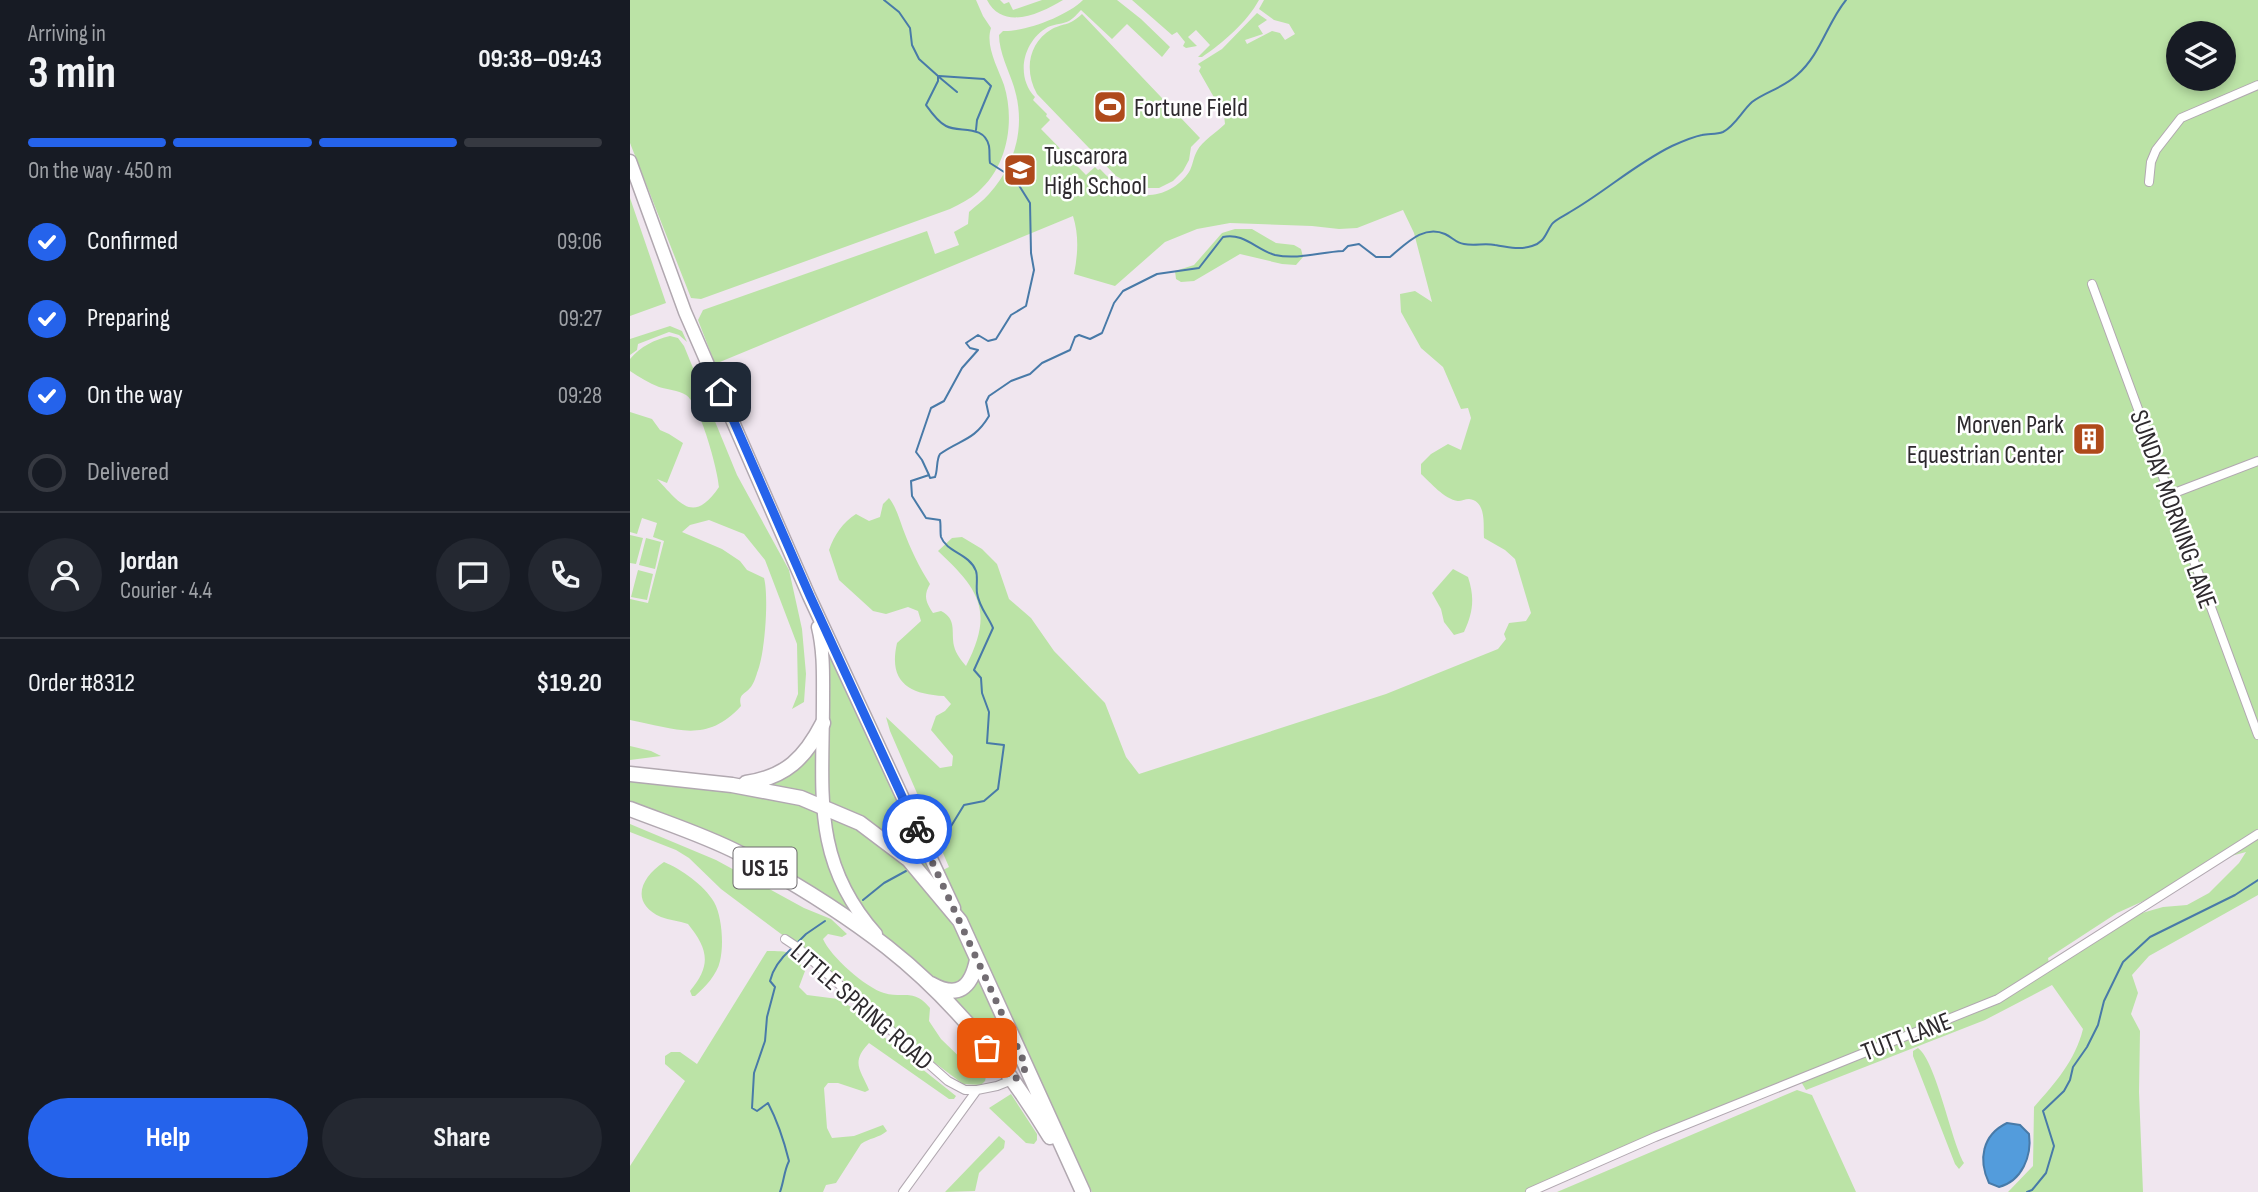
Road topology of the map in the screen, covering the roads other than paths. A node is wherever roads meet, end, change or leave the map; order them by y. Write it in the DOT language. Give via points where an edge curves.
graph roads {
  1 [pos="2258,85"];
  2 [pos="630,161"];
  3 [pos="2149,182"];
  4 [pos="2092,284"];
  5 [pos="2258,461"];
  6 [pos="2169,495"];
  7 [pos="810,596"];
  8 [pos="823,723"];
  9 [pos="2258,734"];
  10 [pos="630,774"];
  11 [pos="732,785"];
  12 [pos="823,806"];
  13 [pos="630,809"];
  14 [pos="2258,834"];
  15 [pos="960,921"];
  16 [pos="791,943"];
  17 [pos="888,948"];
  18 [pos="977,960"];
  19 [pos="924,979"];
  20 [pos="1026,1066"];
  21 [pos="1012,1080"];
  22 [pos="977,1090"];
  23 [pos="1076,1177"];
  24 [pos="903,1192"];
  25 [pos="1083,1192"];
  26 [pos="1530,1192"];
  1 -- 3 [label="street" via="2182,118 2156,150"];
  2 -- 7 [label="main road" via="685,312"];
  4 -- 6 [label="street, SUNDAY MORNING LANE"];
  5 -- 6 [label="street"];
  6 -- 9 [label="street, SUNDAY MORNING LANE"];
  7 -- 8 [label="main road" via="822,651"];
  7 -- 15 [label="main road"];
  8 -- 11 [label="highway" via="809,748 790,766 773,777"];
  8 -- 12 [label="main road"];
  10 -- 11 [label="highway, US 15"];
  11 -- 12 [label="highway, US 15" via="801,797"];
  12 -- 15 [label="highway, US 15" via="860,823 895,848 926,877"];
  12 -- 17 [label="main road" via="825,835 842,885"];
  13 -- 17 [label="highway, US 15" via="736,852 836,911"];
  14 -- 26 [label="street, TUTT LANE" via="1998,999"];
  15 -- 18 [label="highway, US 15"];
  16 -- 22 [label="street, LITTLE SPRING ROAD" via="948,1081 965,1090"];
  17 -- 19 [label="highway, US 15"];
  18 -- 19 [label="highway" via="971,981 959,990 945,990"];
  18 -- 20 [label="highway, US 15"];
  19 -- 21 [label="highway, US 15"];
  20 -- 21 [label="highway" via="1022,1075"];
  20 -- 23 [label="highway, US 15"];
  21 -- 22 [label="street"];
  21 -- 23 [label="highway, US 15"];
  22 -- 24 [label="street"];
  23 -- 25 [label="highway, US 15"];
}
